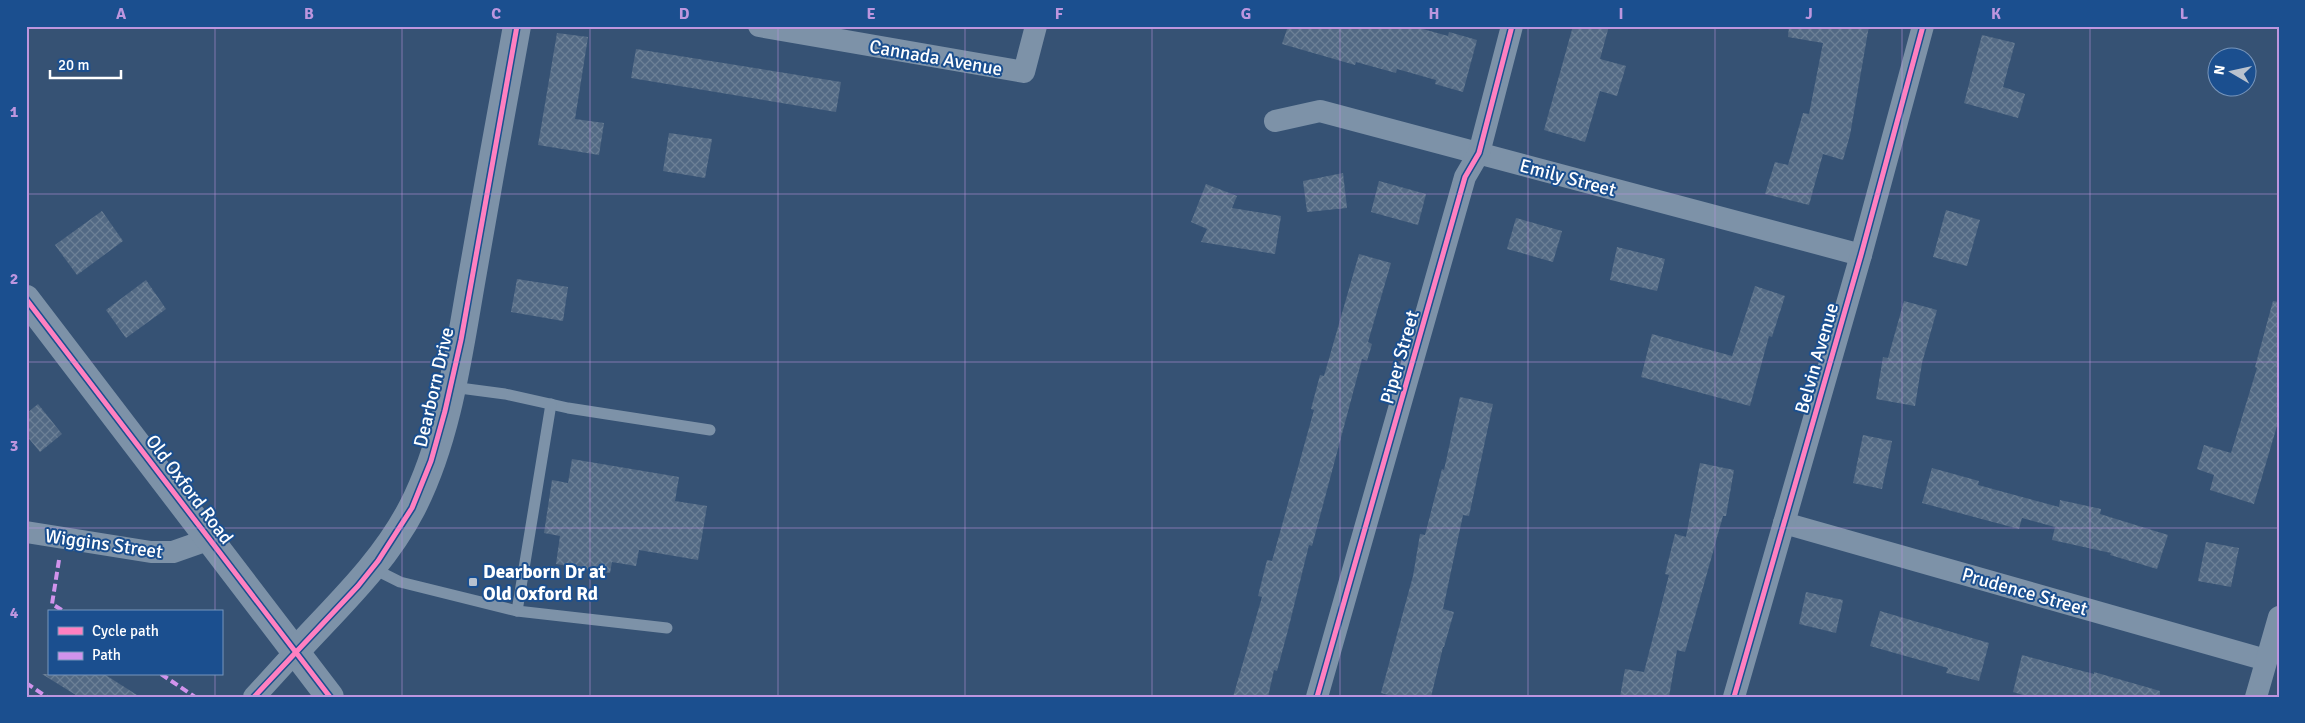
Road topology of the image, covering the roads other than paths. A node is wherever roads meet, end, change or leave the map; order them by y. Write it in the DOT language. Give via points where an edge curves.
graph roads {
  1 [pos="517,26"];
  2 [pos="759,26"];
  3 [pos="1036,26"];
  4 [pos="1512,26"];
  5 [pos="1923,26"];
  6 [pos="1275,121"];
  7 [pos="1479,154"];
  8 [pos="1860,255"];
  9 [pos="26,299"];
  10 [pos="451,387"];
  11 [pos="551,404"];
  12 [pos="710,430"];
  13 [pos="1784,524"];
  14 [pos="26,532"];
  15 [pos="210,539"];
  16 [pos="372,568"];
  17 [pos="517,611"];
  18 [pos="2279,617"];
  19 [pos="667,628"];
  20 [pos="296,651"];
  21 [pos="2266,660"];
  22 [pos="254,697"];
  23 [pos="330,697"];
  24 [pos="1318,697"];
  25 [pos="1734,697"];
  26 [pos="2256,697"];
  1 -- 10 [label="street, Dearborn Drive"];
  2 -- 3 [label="street, Cannada Avenue" via="1024,72"];
  4 -- 7 [label="street, Piper Street"];
  5 -- 8 [label="street, Belvin Avenue"];
  6 -- 7 [label="street, Emily Street" via="1320,111"];
  7 -- 8 [label="street, Emily Street"];
  7 -- 24 [label="street, Piper Street" via="1465,178"];
  8 -- 13 [label="street, Belvin Avenue"];
  9 -- 15 [label="street, Old Oxford Road"];
  10 -- 11 [label="lane"];
  10 -- 16 [label="street, Dearborn Drive" via="431,462 412,508"];
  11 -- 12 [label="lane"];
  11 -- 17 [label="lane"];
  13 -- 21 [label="street, Prudence Street"];
  13 -- 25 [label="street, Belvin Avenue"];
  14 -- 15 [label="street, Wiggins Street" via="151,552 173,552"];
  15 -- 20 [label="street, Old Oxford Road"];
  16 -- 17 [label="lane" via="400,582"];
  16 -- 20 [label="street, Dearborn Drive"];
  17 -- 19 [label="lane"];
  18 -- 21 [label="street"];
  20 -- 22 [label="street, Dearborn Drive"];
  20 -- 23 [label="street, Old Oxford Road"];
  21 -- 26 [label="street"];
}
